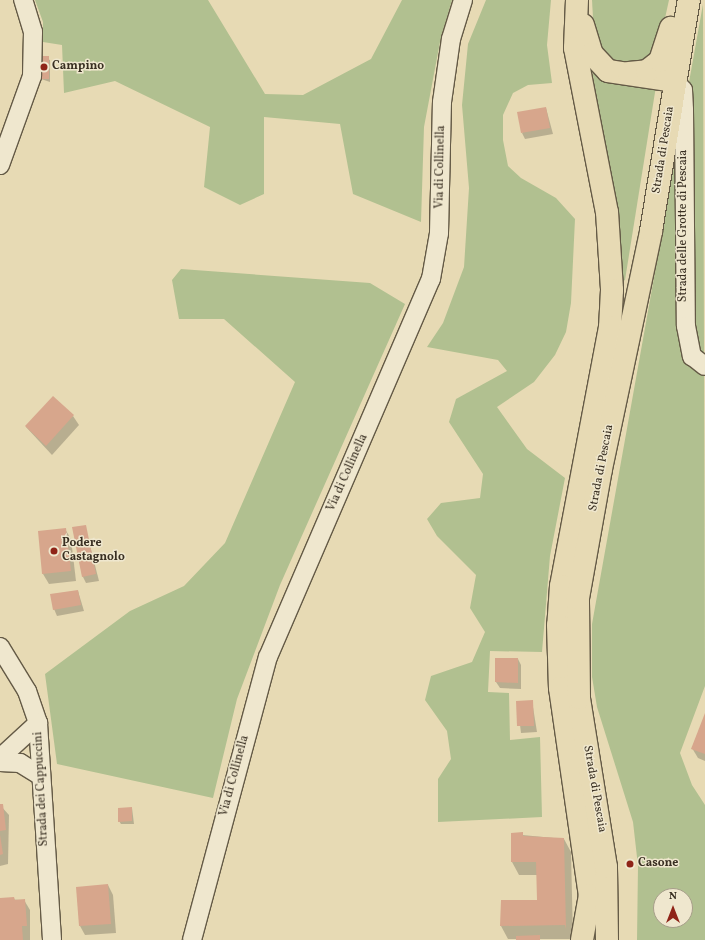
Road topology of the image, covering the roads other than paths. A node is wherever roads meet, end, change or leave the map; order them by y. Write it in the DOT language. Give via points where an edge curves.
graph roads {
  1 [pos="23,0"];
  2 [pos="463,0"];
  3 [pos="679,0"];
  4 [pos="688,0"];
  5 [pos="576,4"];
  6 [pos="608,71"];
  7 [pos="675,82"];
  8 [pos="0,165"];
  9 [pos="705,366"];
  10 [pos="0,647"];
  11 [pos="38,723"];
  12 [pos="0,758"];
  13 [pos="0,762"];
  14 [pos="40,775"];
  15 [pos="52,940"];
  16 [pos="192,940"];
  17 [pos="582,940"];
  18 [pos="607,940"];
  1 -- 8 [label="street" via="33,32 32,76"];
  2 -- 16 [label="street, Via di Collinella" via="451,39 442,102 439,232 431,279 268,657"];
  3 -- 6 [label="main road" via="665,52 656,66 642,72"];
  4 -- 7 [label="main road, Strada di Pescaia"];
  5 -- 6 [label="main road" via="592,54"];
  5 -- 17 [label="main road, Strada di Pescaia" via="577,64 607,212 612,282 610,327 561,586 558,625 560,688 590,895"];
  6 -- 7 [label="main road"];
  7 -- 9 [label="street, Strada delle Grotte di Pescaia" via="682,90 684,110 686,326 692,356"];
  7 -- 18 [label="main road, Strada di Pescaia" via="651,232 601,469 577,619 579,698 606,867"];
  10 -- 11 [label="street, Strada dei Cappuccini" via="27,691"];
  11 -- 12 [label="street"];
  11 -- 14 [label="street, Strada dei Cappuccini"];
  13 -- 14 [label="street" via="20,764"];
  14 -- 15 [label="street, Strada dei Cappuccini"];
}
